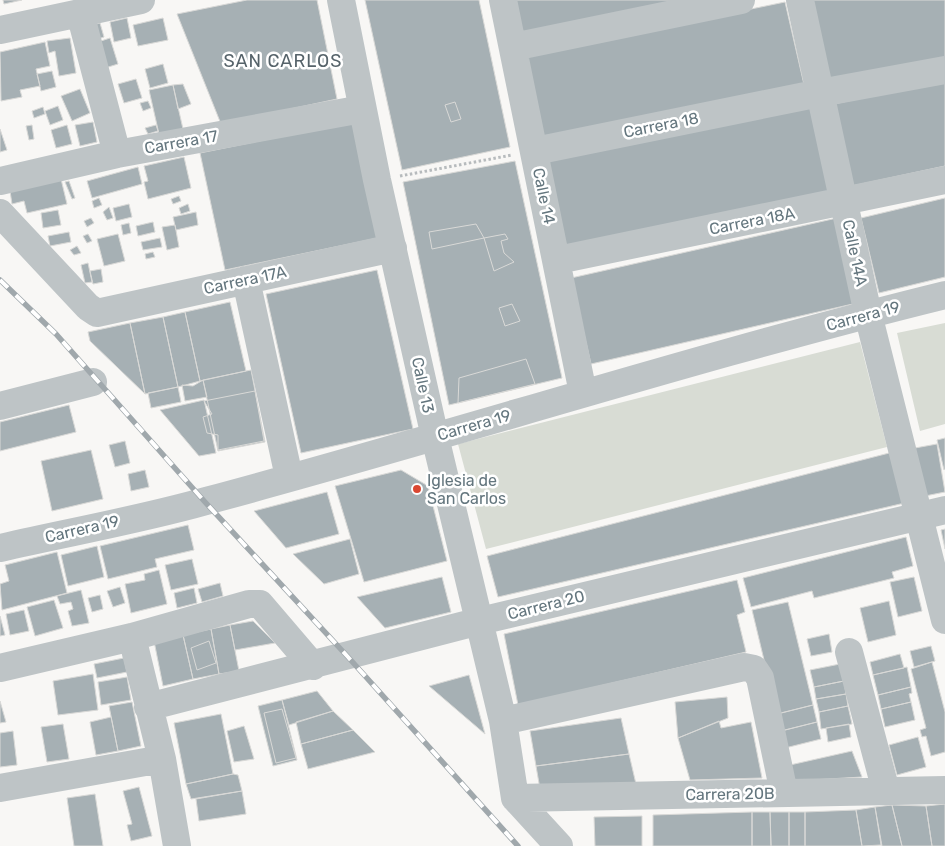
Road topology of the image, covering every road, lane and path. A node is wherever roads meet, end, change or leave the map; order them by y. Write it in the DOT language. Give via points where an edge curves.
graph roads {
  1 [pos="141,0"];
  2 [pos="341,0"];
  3 [pos="503,0"];
  4 [pos="741,0"];
  5 [pos="800,0"];
  6 [pos="80,13"];
  7 [pos="0,30"];
  8 [pos="513,47"];
  9 [pos="945,70"];
  10 [pos="820,93"];
  11 [pos="362,109"];
  12 [pos="535,151"];
  13 [pos="117,154"];
  14 [pos="377,180"];
  15 [pos="945,180"];
  16 [pos="0,181"];
  17 [pos="844,202"];
  18 [pos="0,213"];
  19 [pos="393,248"];
  20 [pos="558,260"];
  21 [pos="246,280"];
  22 [pos="945,295"];
  23 [pos="868,314"];
  24 [pos="93,382"];
  25 [pos="584,393"];
  26 [pos="0,406"];
  27 [pos="435,436"];
  28 [pos="288,477"];
  29 [pos="932,513"];
  30 [pos="0,548"];
  31 [pos="945,620"];
  32 [pos="480,621"];
  33 [pos="132,637"];
  34 [pos="849,652"];
  35 [pos="313,666"];
  36 [pos="0,668"];
  37 [pos="148,707"];
  38 [pos="503,722"];
  39 [pos="162,759"];
  40 [pos="0,788"];
  41 [pos="945,790"];
  42 [pos="886,791"];
  43 [pos="784,793"];
  44 [pos="515,798"];
  45 [pos="177,846"];
  46 [pos="559,846"];
  1 -- 6 [label="street"];
  2 -- 11 [label="street, Calle 13"];
  3 -- 8 [label="street, Calle 14"];
  4 -- 8 [label="street"];
  5 -- 10 [label="street, Calle 14A"];
  6 -- 7 [label="street"];
  6 -- 13 [label="street"];
  8 -- 12 [label="street, Calle 14"];
  9 -- 10 [label="street, Carrera 18"];
  10 -- 12 [label="street, Carrera 18"];
  10 -- 17 [label="street, Calle 14A"];
  11 -- 13 [label="street, Carrera 17"];
  11 -- 14 [label="street, Calle 13"];
  12 -- 14 [label="path"];
  12 -- 20 [label="street, Calle 14"];
  13 -- 16 [label="street, Carrera 17"];
  14 -- 19 [label="street, Calle 13"];
  15 -- 17 [label="street, Carrera 18A"];
  17 -- 20 [label="street, Carrera 18A"];
  17 -- 23 [label="street, Calle 14A"];
  18 -- 21 [label="street, Carrera 17A" via="97,313"];
  19 -- 21 [label="street, Carrera 17A"];
  19 -- 27 [label="street, Calle 13"];
  20 -- 25 [label="street, Calle 14"];
  21 -- 28 [label="street"];
  22 -- 23 [label="street, Carrera 19"];
  23 -- 25 [label="street, Carrera 19"];
  23 -- 29 [label="street, Calle 14A"];
  24 -- 26 [label="street"];
  25 -- 27 [label="street, Carrera 19"];
  27 -- 28 [label="street, Carrera 19"];
  27 -- 32 [label="street, Calle 13"];
  28 -- 30 [label="street, Carrera 19" via="204,502"];
  29 -- 31 [label="street, Calle 14A"];
  29 -- 32 [label="street, Carrera 20"];
  32 -- 35 [label="street, Carrera 20"];
  32 -- 38 [label="street, Calle 13"];
  33 -- 35 [label="street" via="249,604 260,604"];
  33 -- 36 [label="street"];
  33 -- 37 [label="street"];
  34 -- 42 [label="street"];
  35 -- 37 [label="street, Carrera 20"];
  37 -- 39 [label="street"];
  38 -- 43 [label="street" via="744,667 754,669 760,678"];
  38 -- 44 [label="street, Calle 13"];
  39 -- 40 [label="street"];
  39 -- 45 [label="street"];
  41 -- 42 [label="street, Carrera 20B"];
  42 -- 43 [label="street, Carrera 20B"];
  43 -- 44 [label="street, Carrera 20B"];
  44 -- 46 [label="street"];
}
